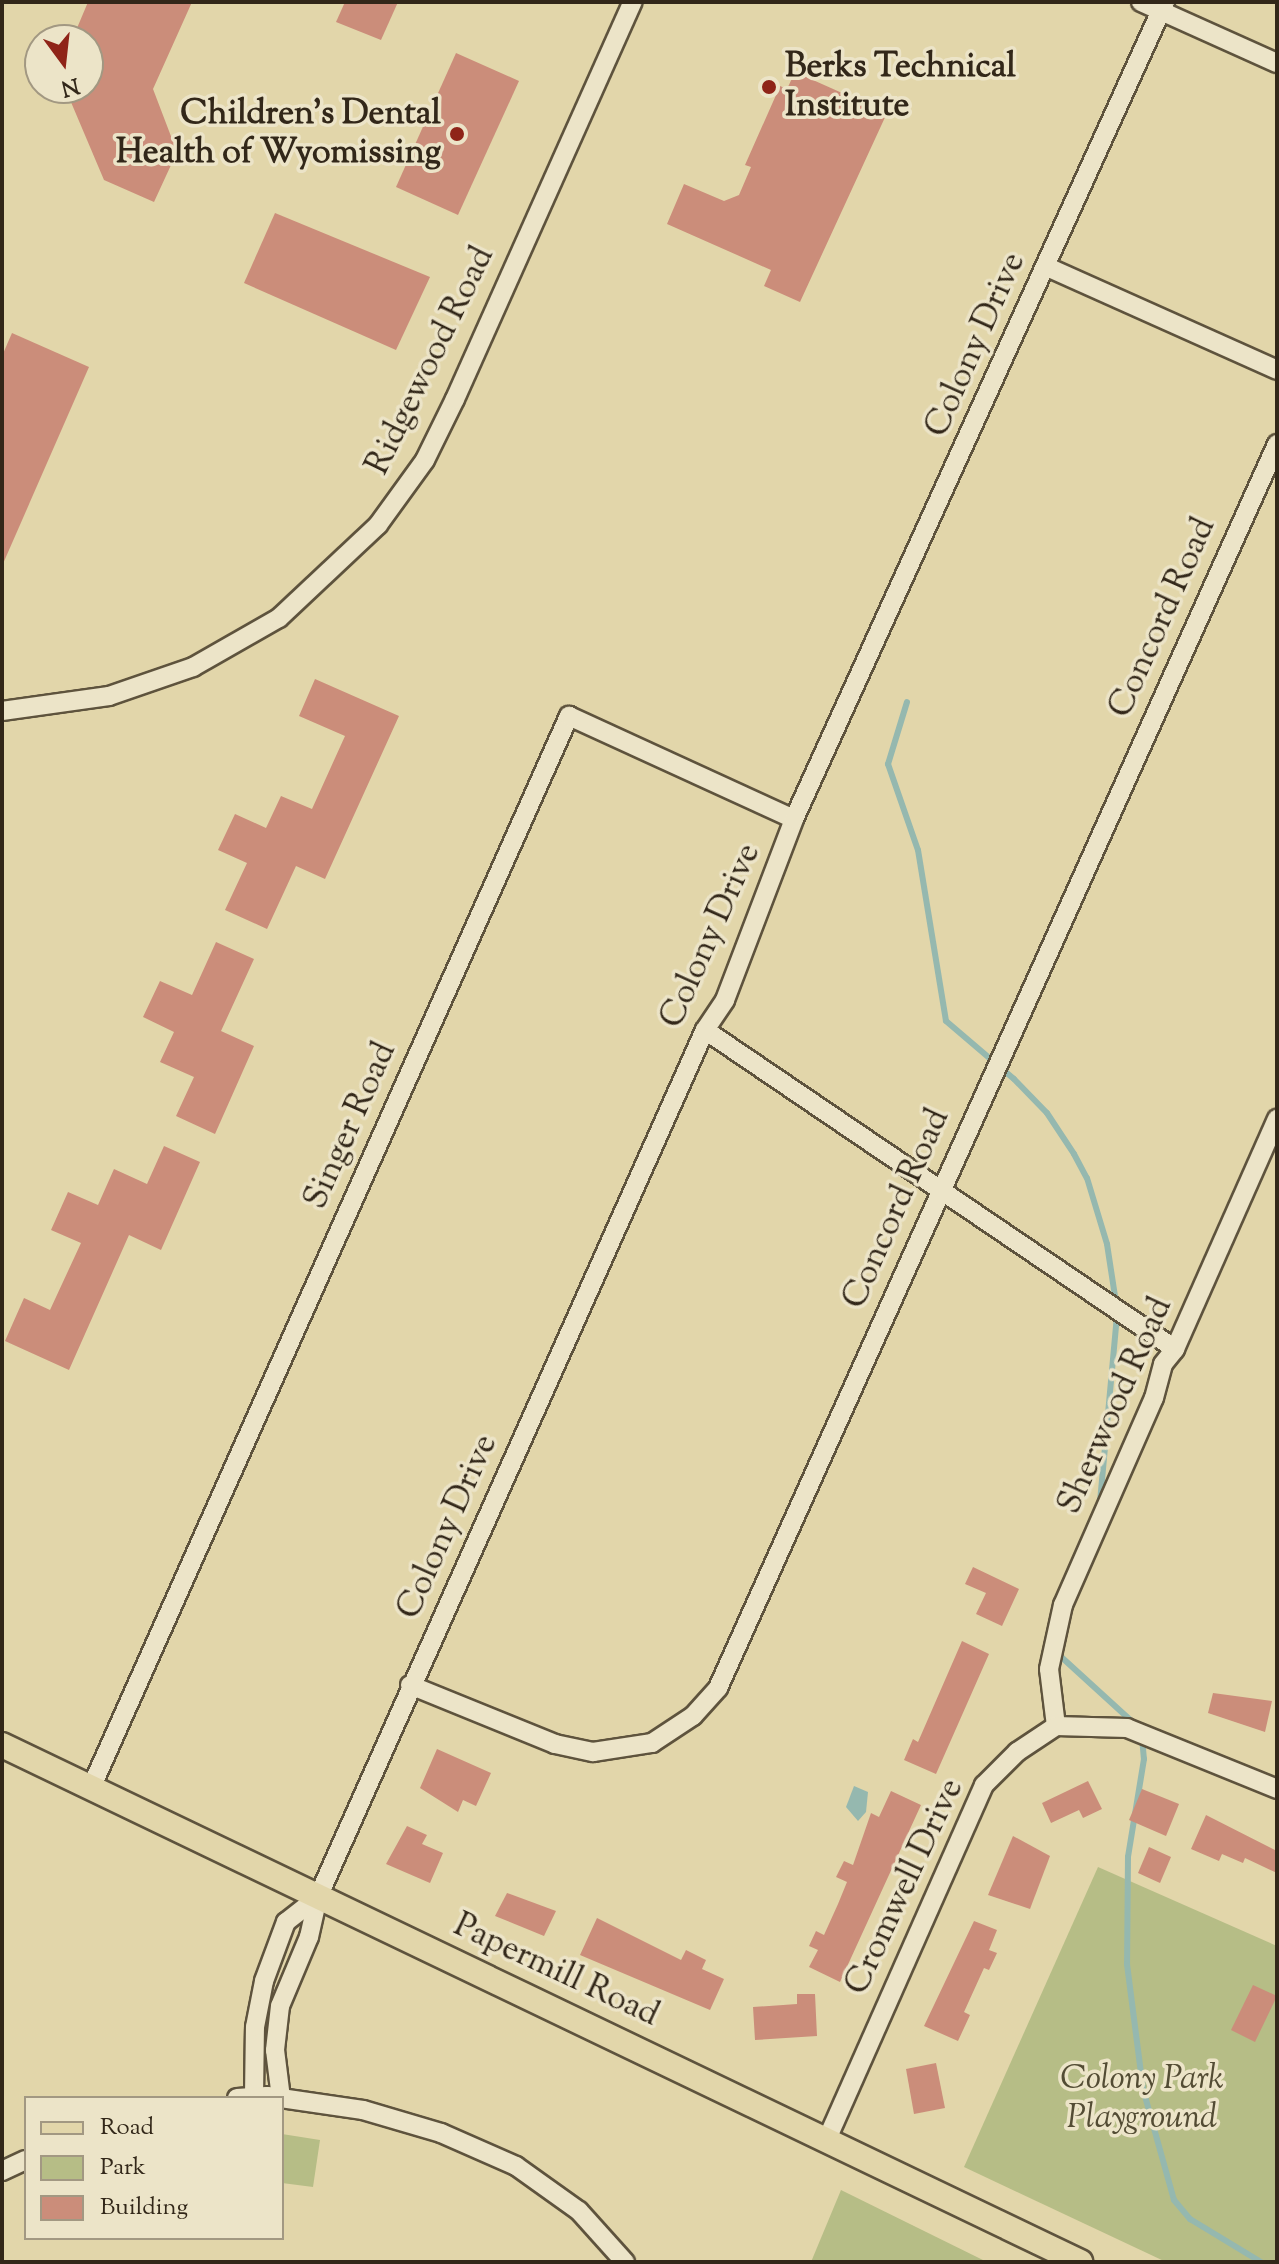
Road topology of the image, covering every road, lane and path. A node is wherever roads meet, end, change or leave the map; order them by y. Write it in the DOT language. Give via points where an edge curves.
graph roads {
  1 [pos="633,2"];
  2 [pos="1141,2"];
  3 [pos="1163,6"];
  4 [pos="1277,63"];
  5 [pos="1047,267"];
  6 [pos="1277,370"];
  7 [pos="1277,444"];
  8 [pos="2,711"];
  9 [pos="794,819"];
  10 [pos="705,1030"];
  11 [pos="1277,1119"];
  12 [pos="940,1191"];
  13 [pos="1175,1349"];
  14 [pos="410,1685"];
  15 [pos="1056,1726"];
  16 [pos="2,1745"];
  17 [pos="91,1788"];
  18 [pos="1277,1789"];
  19 [pos="318,1897"];
  20 [pos="246,2096"];
  21 [pos="281,2096"];
  22 [pos="284,2098"];
  23 [pos="828,2137"];
  24 [pos="24,2161"];
  25 [pos="2,2171"];
  26 [pos="625,2262"];
  27 [pos="1080,2262"];
  1 -- 8 [label="street, Ridgewood Road" via="455,399 425,460 378,525 279,618 193,667 109,696"];
  2 -- 3 [label="street"];
  3 -- 4 [label="street"];
  3 -- 5 [label="street, Colony Drive"];
  5 -- 6 [label="street"];
  5 -- 9 [label="street, Colony Drive"];
  7 -- 12 [label="street, Concord Road"];
  9 -- 10 [label="street, Colony Drive" via="725,1000"];
  9 -- 17 [label="street, Singer Road" via="569,716"];
  10 -- 12 [label="street"];
  10 -- 14 [label="street, Colony Drive"];
  11 -- 13 [label="street, Sherwood Road"];
  12 -- 13 [label="street"];
  12 -- 14 [label="street, Concord Road" via="736,1651 718,1688 693,1716 652,1743 593,1752 555,1744"];
  13 -- 15 [label="street, Sherwood Road" via="1163,1364 1154,1398 1063,1605 1049,1669"];
  14 -- 19 [label="street, Colony Drive"];
  15 -- 18 [label="street" via="1099,1724 1139,1731"];
  15 -- 23 [label="street, Cromwell Drive" via="1017,1752 984,1785"];
  16 -- 17 [label="main road, Papermill Road"];
  17 -- 19 [label="main road, Papermill Road"];
  19 -- 20 [label="street, Colony Drive" via="286,1922 264,1981"];
  19 -- 21 [label="street, Colony Drive" via="309,1937 280,2006 275,2050"];
  19 -- 23 [label="main road, Papermill Road"];
  22 -- 26 [label="street" via="363,2110 433,2130 516,2166 579,2211"];
  23 -- 27 [label="main road, Papermill Road"];
  24 -- 25 [label="street"];
}
